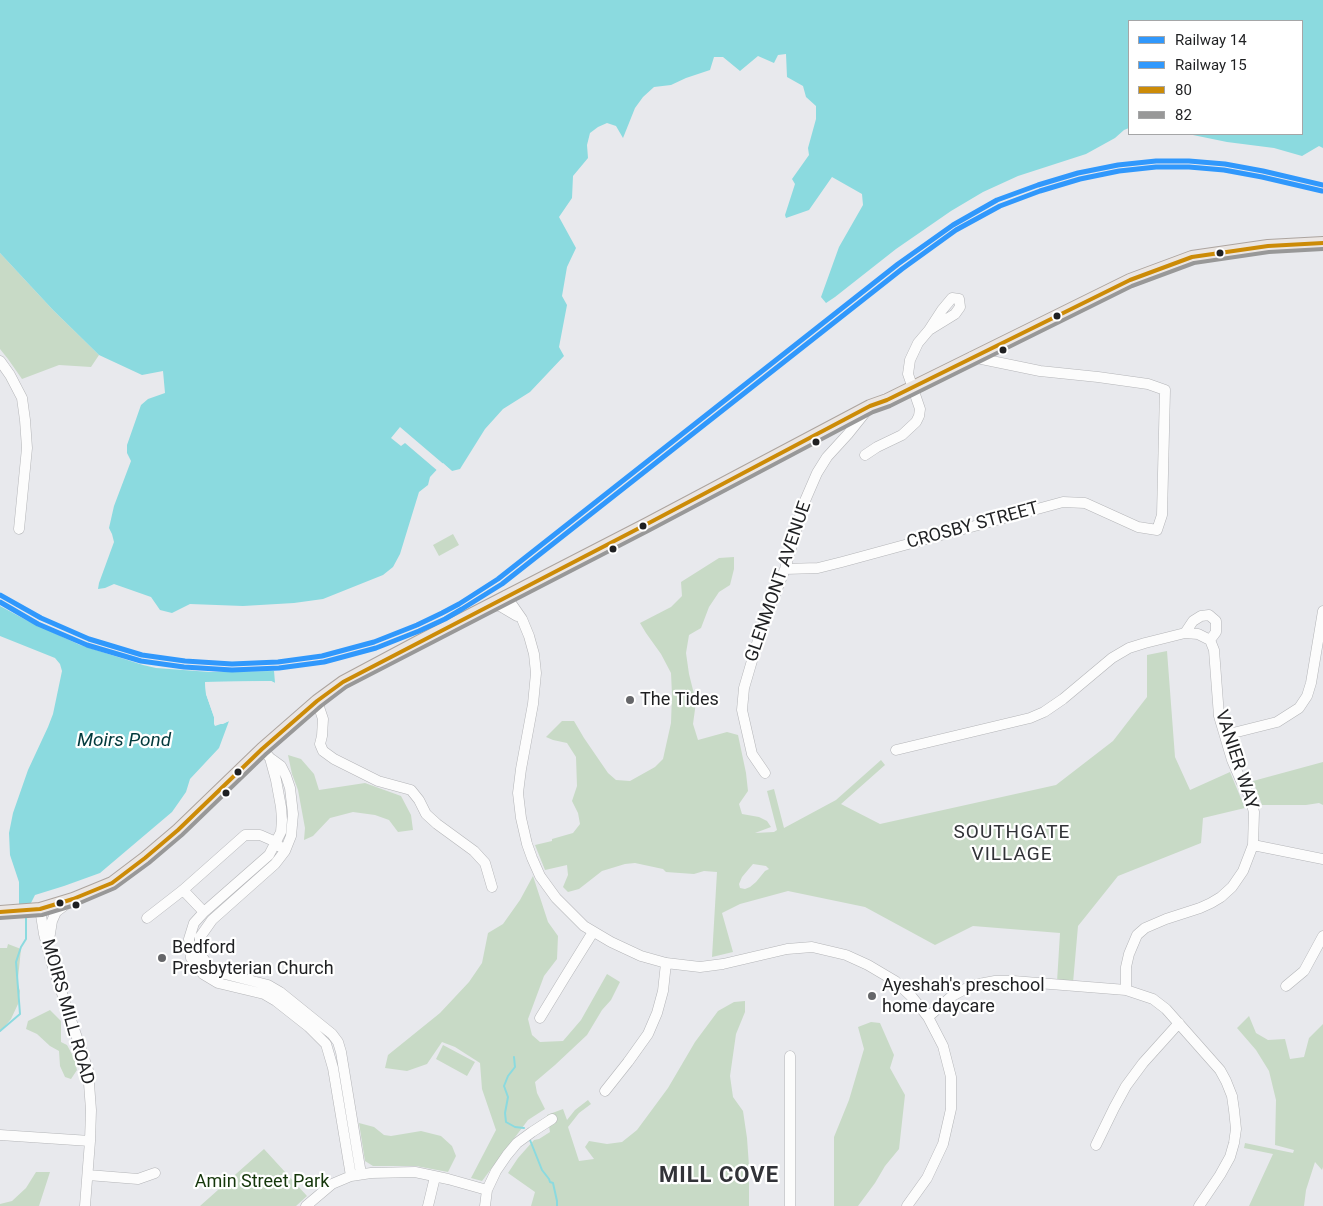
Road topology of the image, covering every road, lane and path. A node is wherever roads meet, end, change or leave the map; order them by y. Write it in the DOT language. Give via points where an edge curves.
graph roads {
  1 [pos="1323,243"];
  2 [pos="930,330"];
  3 [pos="972,357"];
  4 [pos="0,361"];
  5 [pos="912,386"];
  6 [pos="870,406"];
  7 [pos="865,455"];
  8 [pos="19,529"];
  9 [pos="785,568"];
  10 [pos="506,596"];
  11 [pos="490,605"];
  12 [pos="1323,611"];
  13 [pos="522,619"];
  14 [pos="1186,633"];
  15 [pos="1210,640"];
  16 [pos="317,702"];
  17 [pos="1225,735"];
  18 [pos="896,750"];
  19 [pos="266,754"];
  20 [pos="765,773"];
  21 [pos="276,842"];
  22 [pos="1253,846"];
  23 [pos="285,851"];
  24 [pos="1323,859"];
  25 [pos="492,887"];
  26 [pos="183,890"];
  27 [pos="73,899"];
  28 [pos="36,909"];
  29 [pos="6,912"];
  30 [pos="204,912"];
  31 [pos="147,918"];
  32 [pos="593,932"];
  33 [pos="1323,936"];
  34 [pos="48,951"];
  35 [pos="666,963"];
  36 [pos="1286,986"];
  37 [pos="1126,990"];
  38 [pos="928,1017"];
  39 [pos="540,1018"];
  40 [pos="1179,1023"];
  41 [pos="790,1056"];
  42 [pos="605,1090"];
  43 [pos="552,1119"];
  44 [pos="0,1135"];
  45 [pos="90,1141"];
  46 [pos="1096,1145"];
  47 [pos="155,1173"];
  48 [pos="88,1175"];
  49 [pos="356,1175"];
  50 [pos="434,1177"];
  51 [pos="487,1190"];
  52 [pos="85,1206"];
  53 [pos="306,1206"];
  54 [pos="428,1206"];
  55 [pos="485,1206"];
  56 [pos="790,1206"];
  57 [pos="906,1206"];
  58 [pos="1199,1206"];
  1 -- 3 [label="main road" via="1268,246 1192,257 1130,280"];
  2 -- 5 [label="street" via="918,343 910,360 908,374"];
  3 -- 5 [label="main road"];
  3 -- 9 [label="street, CROSBY STREET" via="1040,371 1148,384 1165,390 1162,515 1157,530 1138,528 1085,503 1063,502 818,568"];
  4 -- 8 [label="street" via="22,398 25,420 26,448"];
  5 -- 6 [label="main road"];
  5 -- 7 [label="street" via="919,406 916,422 902,435"];
  6 -- 9 [label="street, GLENMONT AVENUE" via="817,473 804,503"];
  6 -- 10 [label="main road"];
  9 -- 20 [label="street, GLENMONT AVENUE" via="761,630 744,688 742,710 752,754"];
  10 -- 11 [label="main road"];
  10 -- 13 [label="street"];
  11 -- 13 [label="street" via="500,606"];
  11 -- 16 [label="main road" via="343,682"];
  12 -- 17 [label="street" via="1311,683 1299,708 1277,722"];
  13 -- 32 [label="street" via="534,654 536,673 518,793 523,826 540,876 572,915"];
  14 -- 15 [label="street"];
  14 -- 15 [label="street, VANIER WAY" via="1193,621 1209,615 1216,621 1216,632"];
  14 -- 18 [label="street" via="1129,648 1112,658 1064,699 1030,718"];
  15 -- 17 [label="street, VANIER WAY" via="1214,650 1219,716"];
  16 -- 19 [label="main road"];
  16 -- 25 [label="street" via="323,719 320,744 323,751 378,781 411,790 426,814 485,863"];
  17 -- 22 [label="street, VANIER WAY" via="1254,812"];
  19 -- 21 [label="street" via="276,780 282,820"];
  19 -- 23 [label="street" via="281,766 290,788 294,814"];
  19 -- 27 [label="main road" via="146,858 112,883"];
  21 -- 23 [label="street"];
  21 -- 26 [label="street" via="260,835 245,835"];
  21 -- 30 [label="street" via="269,855"];
  22 -- 24 [label="street"];
  22 -- 37 [label="street, VANIER WAY" via="1244,871 1221,897 1153,924 1137,935 1126,967"];
  23 -- 49 [label="street" via="275,864 212,920 200,937 200,954 221,973 268,985 280,992 338,1042"];
  26 -- 30 [label="street"];
  26 -- 31 [label="street"];
  27 -- 28 [label="main road"];
  27 -- 34 [label="street" via="56,912 49,932"];
  28 -- 29 [label="main road"];
  28 -- 34 [label="street, MOIRS MILL ROAD"];
  30 -- 49 [label="street" via="194,923 189,939 191,958 203,974 218,983 264,994 309,1027 326,1044"];
  32 -- 35 [label="street" via="641,956"];
  32 -- 39 [label="street"];
  33 -- 36 [label="street" via="1304,971"];
  34 -- 45 [label="street, MOIRS MILL ROAD" via="88,1070"];
  35 -- 38 [label="street" via="700,967 787,949 826,949 868,964 895,981"];
  35 -- 42 [label="street" via="663,990 648,1034"];
  37 -- 38 [label="street" via="995,981 952,996"];
  37 -- 40 [label="street" via="1152,999"];
  38 -- 57 [label="street" via="943,1046 951,1077 951,1109 944,1144 927,1178"];
  40 -- 46 [label="street" via="1126,1086"];
  40 -- 58 [label="street" via="1220,1070 1232,1096 1234,1110 1236,1129 1230,1157"];
  41 -- 56 [label="street"];
  43 -- 51 [label="street" via="517,1143 496,1171"];
  44 -- 45 [label="street"];
  45 -- 48 [label="street, MOIRS MILL ROAD"];
  47 -- 48 [label="street" via="138,1179"];
  48 -- 52 [label="street, MOIRS MILL ROAD"];
  49 -- 50 [label="street" via="415,1172"];
  49 -- 53 [label="street" via="332,1184"];
  50 -- 51 [label="street"];
  50 -- 54 [label="street"];
  51 -- 55 [label="street"];
}
